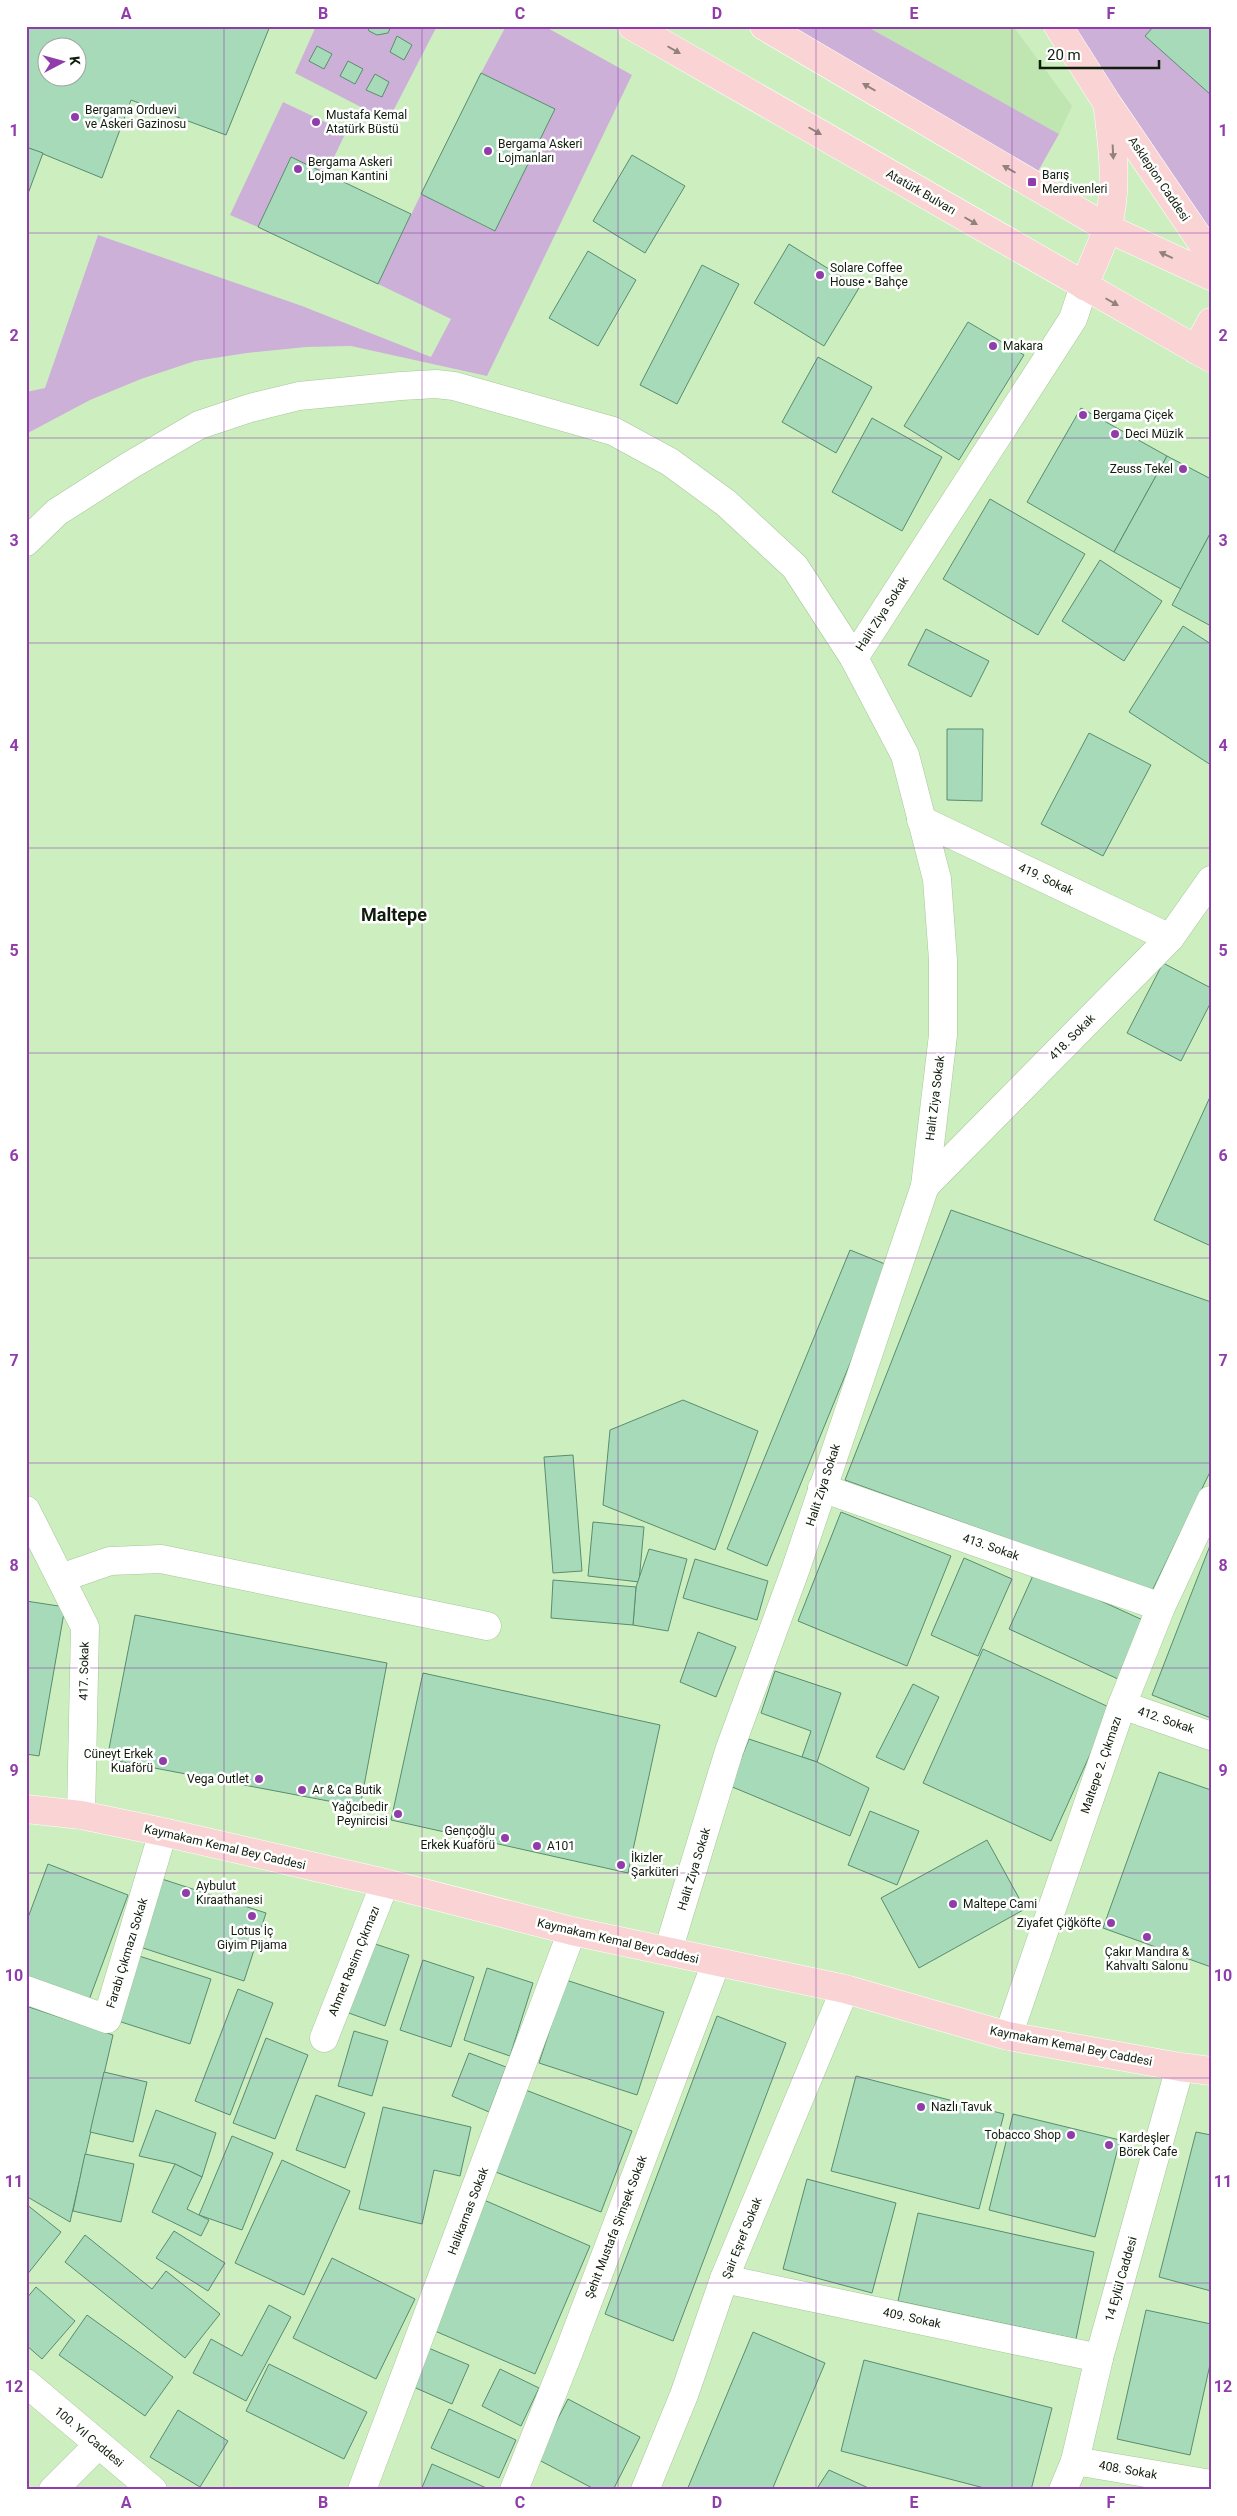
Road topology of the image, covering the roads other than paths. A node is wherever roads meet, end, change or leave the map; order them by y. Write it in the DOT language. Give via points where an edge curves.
graph roads {
  1 [pos="632,26"];
  2 [pos="1058,26"];
  3 [pos="776,29"];
  4 [pos="1107,103"];
  5 [pos="1107,228"];
  6 [pos="1211,256"];
  7 [pos="1211,276"];
  8 [pos="1084,286"];
  9 [pos="1211,322"];
  10 [pos="1203,354"];
  11 [pos="26,542"];
  12 [pos="854,658"];
  13 [pos="921,820"];
  14 [pos="1211,880"];
  15 [pos="1170,938"];
  16 [pos="925,1186"];
  17 [pos="822,1488"];
  18 [pos="1211,1500"];
  19 [pos="26,1510"];
  20 [pos="60,1578"];
  21 [pos="1161,1607"];
  22 [pos="487,1626"];
  23 [pos="1122,1705"];
  24 [pos="1211,1736"];
  25 [pos="26,1809"];
  26 [pos="82,1816"];
  27 [pos="164,1832"];
  28 [pos="385,1883"];
  29 [pos="572,1931"];
  30 [pos="668,1951"];
  31 [pos="716,1963"];
  32 [pos="845,1989"];
  33 [pos="26,1990"];
  34 [pos="1008,2036"];
  35 [pos="324,2038"];
  36 [pos="1180,2067"];
  37 [pos="1211,2071"];
  38 [pos="724,2279"];
  39 [pos="1099,2358"];
  40 [pos="26,2383"];
  41 [pos="98,2445"];
  42 [pos="1074,2461"];
  43 [pos="1211,2484"];
  44 [pos="53,2490"];
  45 [pos="153,2490"];
  46 [pos="362,2490"];
  47 [pos="514,2490"];
  48 [pos="645,2490"];
  49 [pos="1063,2490"];
  1 -- 8 [label="main road, Atatürk Bulvarı, one-way"];
  2 -- 4 [label="main road, Asklepion Caddesi"];
  5 -- 3 [label="main road, one-way"];
  4 -- 5 [label="main road, Asklepion Caddesi, one-way" via="1114,178"];
  4 -- 6 [label="main road, Asklepion Caddesi"];
  7 -- 5 [label="main road, one-way"];
  5 -- 8 [label="main road, Asklepion Caddesi"];
  8 -- 10 [label="main road, Atatürk Bulvarı, one-way"];
  8 -- 12 [label="street, Halit Ziya Sokak" via="1073,319"];
  9 -- 10 [label="main road"];
  11 -- 12 [label="street" via="64,508 145,455 199,425 299,396 436,384 454,386 613,431 670,462 726,502 794,567"];
  12 -- 13 [label="street, Halit Ziya Sokak" via="905,755"];
  13 -- 15 [label="street, 419. Sokak"];
  13 -- 16 [label="street, Halit Ziya Sokak" via="937,879 943,960 943,1035"];
  14 -- 15 [label="street, 418. Sokak"];
  15 -- 16 [label="street, 418. Sokak"];
  16 -- 17 [label="street, Halit Ziya Sokak"];
  17 -- 21 [label="street, 413. Sokak"];
  17 -- 30 [label="street, Halit Ziya Sokak" via="729,1751"];
  18 -- 21 [label="street, Maltepe 2. Çıkmazı"];
  19 -- 20 [label="street, 417. Sokak"];
  20 -- 22 [label="street" via="110,1561 161,1559"];
  20 -- 26 [label="street, 417. Sokak" via="85,1626"];
  21 -- 23 [label="street, Maltepe 2. Çıkmazı"];
  23 -- 24 [label="street, 412. Sokak"];
  23 -- 34 [label="street, Maltepe 2. Çıkmazı"];
  25 -- 26 [label="main road, Kaymakam Kemal Bey Caddesi"];
  26 -- 27 [label="main road, Kaymakam Kemal Bey Caddesi"];
  27 -- 28 [label="main road, Kaymakam Kemal Bey Caddesi"];
  27 -- 33 [label="street, Farabi Çıkmazı Sokak" via="108,2019"];
  28 -- 29 [label="main road, Kaymakam Kemal Bey Caddesi"];
  28 -- 35 [label="street, Ahmet Rasim Çıkmazı"];
  29 -- 30 [label="main road, Kaymakam Kemal Bey Caddesi"];
  29 -- 46 [label="street, Halikarnas Sokak"];
  30 -- 31 [label="main road, Kaymakam Kemal Bey Caddesi"];
  31 -- 32 [label="main road, Kaymakam Kemal Bey Caddesi"];
  31 -- 47 [label="street, Şehit Mustafa Şimşek Sokak"];
  32 -- 34 [label="main road, Kaymakam Kemal Bey Caddesi"];
  32 -- 38 [label="street, Şair Eşref Sokak"];
  34 -- 36 [label="main road, Kaymakam Kemal Bey Caddesi"];
  36 -- 37 [label="main road, Kaymakam Kemal Bey Caddesi"];
  36 -- 39 [label="street, 14 Eylül Caddesi"];
  38 -- 39 [label="street, 409. Sokak"];
  38 -- 48 [label="street, Şair Eşref Sokak" via="684,2396"];
  39 -- 42 [label="street, 14 Eylül Caddesi"];
  40 -- 41 [label="street, 100. Yıl Caddesi"];
  41 -- 44 [label="street"];
  41 -- 45 [label="street, 100. Yıl Caddesi"];
  42 -- 43 [label="street, 408. Sokak"];
  42 -- 49 [label="street, 14 Eylül Caddesi"];
}
